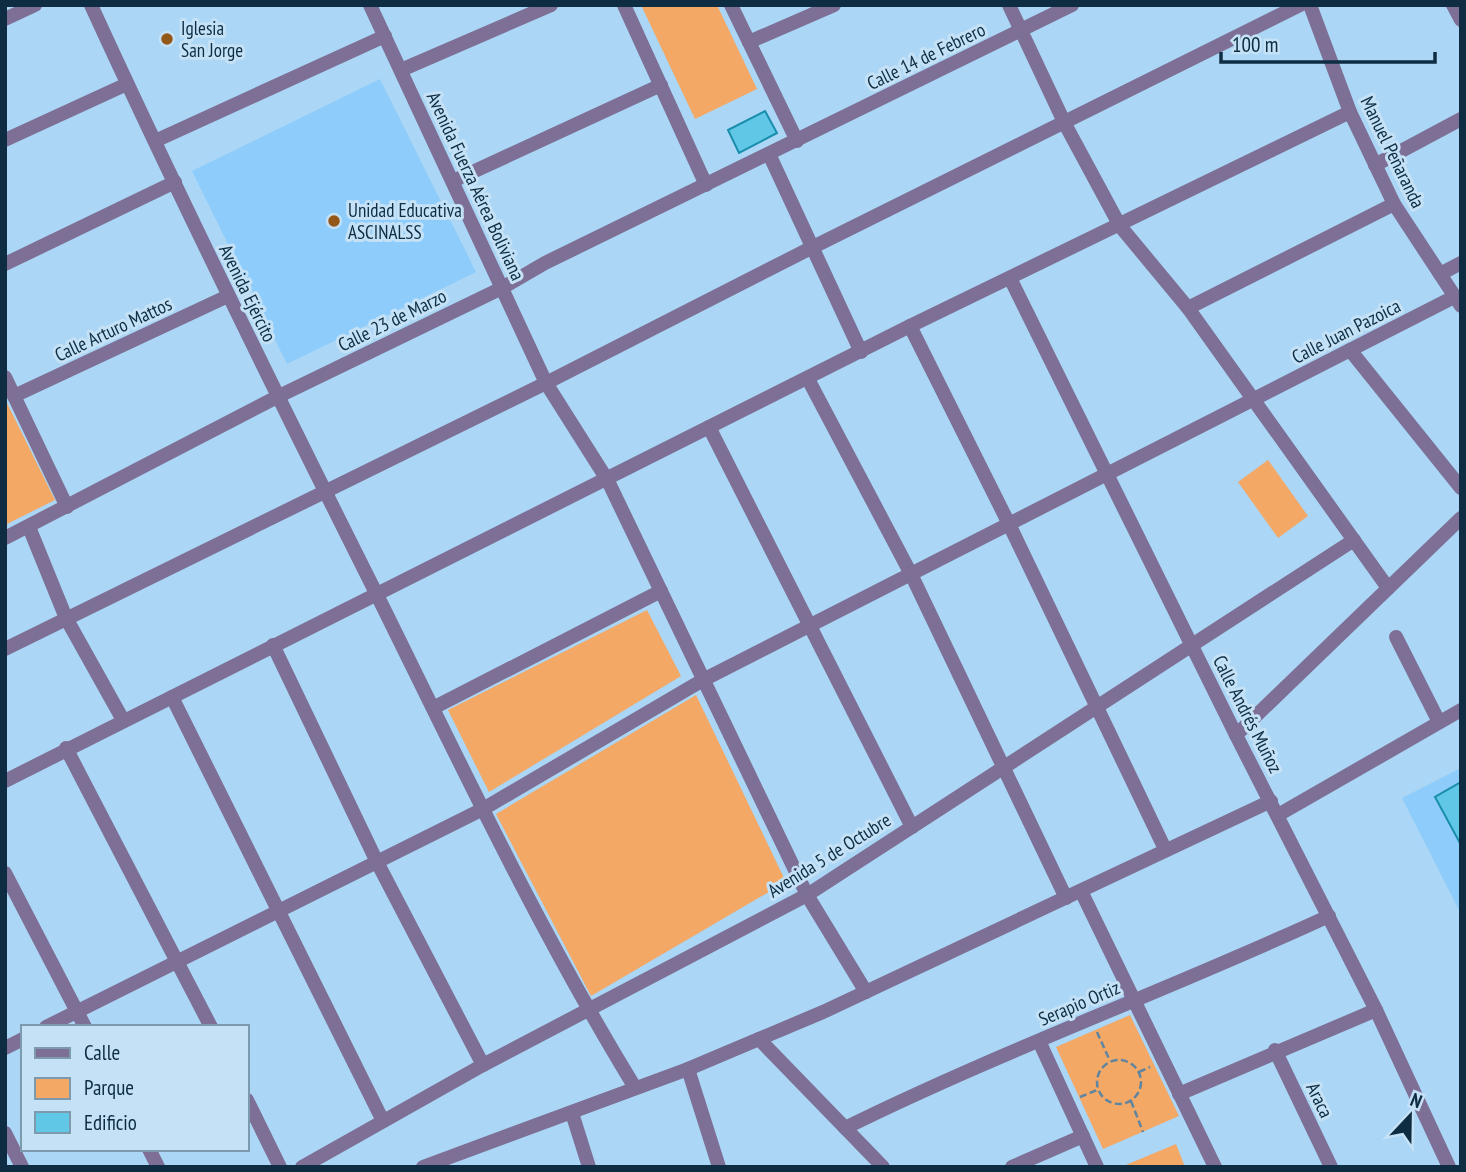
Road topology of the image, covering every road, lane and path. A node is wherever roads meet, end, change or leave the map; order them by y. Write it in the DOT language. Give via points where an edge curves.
graph roads {
  1 [pos="35,5"];
  2 [pos="91,5"];
  3 [pos="370,5"];
  4 [pos="551,5"];
  5 [pos="624,5"];
  6 [pos="731,5"];
  7 [pos="834,5"];
  8 [pos="1009,5"];
  9 [pos="1072,5"];
  10 [pos="1300,5"];
  11 [pos="1310,5"];
  12 [pos="1453,5"];
  13 [pos="5,19"];
  14 [pos="1461,20"];
  15 [pos="1021,31"];
  16 [pos="385,36"];
  17 [pos="749,42"];
  18 [pos="401,70"];
  19 [pos="127,83"];
  20 [pos="661,85"];
  21 [pos="1350,112"];
  22 [pos="1461,119"];
  23 [pos="1065,124"];
  24 [pos="5,140"];
  25 [pos="155,141"];
  26 [pos="797,141"];
  27 [pos="769,154"];
  28 [pos="1376,165"];
  29 [pos="453,181"];
  30 [pos="175,182"];
  31 [pos="706,185"];
  32 [pos="1394,204"];
  33 [pos="1120,226"];
  34 [pos="811,248"];
  35 [pos="1461,263"];
  36 [pos="5,264"];
  37 [pos="1440,274"];
  38 [pos="1010,278"];
  39 [pos="502,288"];
  40 [pos="228,296"];
  41 [pos="1458,301"];
  42 [pos="1188,308"];
  43 [pos="910,326"];
  44 [pos="1350,351"];
  45 [pos="861,352"];
  46 [pos="5,377"];
  47 [pos="808,379"];
  48 [pos="547,383"];
  49 [pos="14,396"];
  50 [pos="277,397"];
  51 [pos="1255,399"];
  52 [pos="709,427"];
  53 [pos="1107,474"];
  54 [pos="608,481"];
  55 [pos="1461,488"];
  56 [pos="326,491"];
  57 [pos="67,507"];
  58 [pos="1461,518"];
  59 [pos="1009,524"];
  60 [pos="29,527"];
  61 [pos="5,538"];
  62 [pos="1354,540"];
  63 [pos="911,574"];
  64 [pos="1388,589"];
  65 [pos="660,591"];
  66 [pos="377,595"];
  67 [pos="66,618"];
  68 [pos="810,626"];
  69 [pos="1396,637"];
  70 [pos="273,645"];
  71 [pos="1192,645"];
  72 [pos="5,649"];
  73 [pos="703,680"];
  74 [pos="172,697"];
  75 [pos="1096,707"];
  76 [pos="433,708"];
  77 [pos="1461,710"];
  78 [pos="123,720"];
  79 [pos="1439,723"];
  80 [pos="1236,735"];
  81 [pos="66,748"];
  82 [pos="1002,768"];
  83 [pos="5,781"];
  84 [pos="1270,801"];
  85 [pos="483,809"];
  86 [pos="1278,815"];
  87 [pos="912,827"];
  88 [pos="1165,849"];
  89 [pos="377,862"];
  90 [pos="5,873"];
  91 [pos="1081,891"];
  92 [pos="807,895"];
  93 [pos="1066,898"];
  94 [pos="278,911"];
  95 [pos="1329,916"];
  96 [pos="178,961"];
  97 [pos="866,992"];
  98 [pos="1134,1001"];
  99 [pos="76,1010"];
  100 [pos="1376,1010"];
  101 [pos="589,1012"];
  102 [pos="1091,1019"];
  103 [pos="50,1025"];
  104 [pos="84,1025"];
  105 [pos="210,1025"];
  106 [pos="759,1039"];
  107 [pos="21,1040"];
  108 [pos="1039,1041"];
  109 [pos="5,1048"];
  110 [pos="1275,1051"];
  111 [pos="1110,1061"];
  112 [pos="483,1065"];
  113 [pos="688,1069"];
  114 [pos="634,1086"];
  115 [pos="1098,1090"];
  116 [pos="1179,1094"];
  117 [pos="1130,1101"];
  118 [pos="248,1102"];
  119 [pos="1067,1102"];
  120 [pos="572,1113"];
  121 [pos="383,1121"];
  122 [pos="845,1128"];
  123 [pos="1143,1132"];
  124 [pos="5,1133"];
  125 [pos="1083,1136"];
  126 [pos="150,1151"];
  127 [pos="457,1161"];
  128 [pos="22,1167"];
  129 [pos="158,1167"];
  130 [pos="280,1167"];
  131 [pos="302,1167"];
  132 [pos="423,1167"];
  133 [pos="589,1167"];
  134 [pos="719,1167"];
  135 [pos="882,1167"];
  136 [pos="1013,1167"];
  137 [pos="1097,1167"];
  138 [pos="1215,1167"];
  139 [pos="1331,1167"];
  140 [pos="1449,1167"];
  1 -- 13 [label="street"];
  2 -- 19 [label="street, Avenida Ejército"];
  3 -- 16 [label="street, Avenida Fuerza Aérea Boliviana"];
  4 -- 18 [label="street"];
  5 -- 20 [label="street"];
  6 -- 17 [label="street"];
  7 -- 17 [label="street"];
  8 -- 15 [label="street"];
  9 -- 15 [label="street, Calle 14 de Febrero"];
  10 -- 23 [label="street"];
  11 -- 21 [label="street, Manuel Peñaranda"];
  12 -- 14 [label="street"];
  15 -- 23 [label="street"];
  15 -- 26 [label="street, Calle 14 de Febrero"];
  16 -- 18 [label="street, Avenida Fuerza Aérea Boliviana"];
  16 -- 25 [label="street"];
  17 -- 26 [label="street"];
  18 -- 29 [label="street, Avenida Fuerza Aérea Boliviana"];
  19 -- 24 [label="street"];
  19 -- 25 [label="street, Avenida Ejército"];
  20 -- 29 [label="street"];
  20 -- 31 [label="street"];
  21 -- 28 [label="street, Manuel Peñaranda"];
  21 -- 33 [label="street"];
  22 -- 28 [label="street"];
  23 -- 33 [label="street"];
  23 -- 34 [label="street"];
  25 -- 30 [label="street, Avenida Ejército"];
  26 -- 27 [label="street, Calle 23 de Marzo"];
  27 -- 31 [label="street, Calle 23 de Marzo"];
  27 -- 34 [label="street"];
  28 -- 32 [label="street, Manuel Peñaranda"];
  29 -- 39 [label="street, Avenida Fuerza Aérea Boliviana"];
  30 -- 36 [label="street"];
  30 -- 40 [label="street, Avenida Ejército"];
  31 -- 39 [label="street, Calle 23 de Marzo"];
  32 -- 37 [label="street, Manuel Peñaranda"];
  32 -- 42 [label="street"];
  33 -- 38 [label="street"];
  33 -- 42 [label="street"];
  34 -- 45 [label="street"];
  34 -- 48 [label="street"];
  35 -- 37 [label="street"];
  37 -- 41 [label="street, Manuel Peñaranda"];
  38 -- 43 [label="street"];
  38 -- 53 [label="street, Calle Andrés Muñoz"];
  39 -- 48 [label="street, Avenida Fuerza Aérea Boliviana"];
  39 -- 50 [label="street, Calle 23 de Marzo"];
  40 -- 49 [label="street, Calle Arturo Mattos"];
  40 -- 50 [label="street, Avenida Ejército"];
  41 -- 44 [label="street, Calle Juan Pazoica"];
  42 -- 51 [label="street"];
  43 -- 45 [label="street"];
  43 -- 59 [label="street"];
  44 -- 51 [label="street, Calle Juan Pazoica"];
  44 -- 55 [label="street"];
  45 -- 47 [label="street"];
  46 -- 49 [label="street"];
  47 -- 52 [label="street"];
  47 -- 63 [label="street"];
  48 -- 54 [label="street, Avenida Fuerza Aérea Boliviana"];
  48 -- 56 [label="street"];
  49 -- 57 [label="street"];
  50 -- 56 [label="street, Avenida Ejército"];
  50 -- 57 [label="street, Calle 23 de Marzo"];
  51 -- 53 [label="street, Calle Juan Pazoica"];
  51 -- 62 [label="street"];
  52 -- 54 [label="street"];
  52 -- 68 [label="street"];
  53 -- 59 [label="street, Calle Juan Pazoica"];
  53 -- 71 [label="street, Calle Andrés Muñoz"];
  54 -- 65 [label="street, Avenida Fuerza Aérea Boliviana"];
  54 -- 66 [label="street"];
  56 -- 66 [label="street, Avenida Ejército"];
  56 -- 67 [label="street"];
  57 -- 60 [label="street, Calle 23 de Marzo"];
  58 -- 64 [label="street"];
  59 -- 63 [label="street, Calle Juan Pazoica"];
  59 -- 75 [label="street"];
  60 -- 61 [label="street, Calle 23 de Marzo"];
  60 -- 67 [label="street"];
  62 -- 64 [label="street"];
  62 -- 71 [label="street, Avenida 5 de Octubre"];
  63 -- 68 [label="street, Calle Juan Pazoica"];
  63 -- 82 [label="street"];
  64 -- 80 [label="street"];
  65 -- 73 [label="street, Avenida Fuerza Aérea Boliviana"];
  65 -- 76 [label="street"];
  66 -- 70 [label="street"];
  66 -- 76 [label="street, Avenida Ejército"];
  67 -- 72 [label="street"];
  67 -- 78 [label="street"];
  68 -- 73 [label="street, Calle Juan Pazoica"];
  68 -- 87 [label="street"];
  69 -- 79 [label="street"];
  70 -- 74 [label="street"];
  70 -- 89 [label="street"];
  71 -- 75 [label="street, Avenida 5 de Octubre"];
  71 -- 80 [label="street, Calle Andrés Muñoz"];
  73 -- 85 [label="street, Calle Juan Pazoica"];
  73 -- 92 [label="street, Avenida Fuerza Aérea Boliviana"];
  74 -- 78 [label="street"];
  74 -- 94 [label="street"];
  75 -- 82 [label="street, Avenida 5 de Octubre"];
  75 -- 88 [label="street"];
  76 -- 85 [label="street, Avenida Ejército"];
  77 -- 79 [label="street"];
  78 -- 81 [label="street"];
  79 -- 86 [label="street"];
  80 -- 84 [label="street, Calle Andrés Muñoz"];
  81 -- 83 [label="street"];
  81 -- 96 [label="street"];
  82 -- 87 [label="street, Avenida 5 de Octubre"];
  82 -- 93 [label="street"];
  84 -- 86 [label="street, Calle Andrés Muñoz"];
  84 -- 88 [label="street"];
  85 -- 89 [label="street, Calle Juan Pazoica"];
  85 -- 101 [label="street, Avenida Ejército"];
  86 -- 95 [label="street, Calle Andrés Muñoz"];
  87 -- 92 [label="street, Avenida 5 de Octubre"];
  88 -- 91 [label="street"];
  89 -- 94 [label="street, Calle Juan Pazoica"];
  89 -- 112 [label="street"];
  90 -- 99 [label="street"];
  91 -- 93 [label="street"];
  91 -- 98 [label="street"];
  92 -- 97 [label="street, Avenida Fuerza Aérea Boliviana"];
  92 -- 101 [label="street, Avenida 5 de Octubre"];
  93 -- 97 [label="street"];
  94 -- 96 [label="street, Calle Juan Pazoica"];
  94 -- 121 [label="street"];
  95 -- 98 [label="street, Serapio Ortiz"];
  95 -- 100 [label="street, Calle Andrés Muñoz"];
  96 -- 99 [label="street, Calle Juan Pazoica"];
  96 -- 105 [label="street"];
  97 -- 106 [label="street"];
  98 -- 102 [label="street, Serapio Ortiz"];
  98 -- 116 [label="street"];
  99 -- 103 [label="street, Calle Juan Pazoica"];
  99 -- 104 [label="street"];
  100 -- 110 [label="street"];
  100 -- 140 [label="street, Calle Andrés Muñoz"];
  101 -- 112 [label="street, Avenida 5 de Octubre"];
  101 -- 114 [label="street, Avenida Ejército"];
  102 -- 108 [label="street, Serapio Ortiz"];
  102 -- 111 [label="path"];
  106 -- 113 [label="street"];
  106 -- 122 [label="street"];
  107 -- 109 [label="street"];
  108 -- 119 [label="street"];
  108 -- 122 [label="street, Serapio Ortiz" via="931,1085"];
  110 -- 116 [label="street"];
  110 -- 139 [label="street, Araca"];
  111 -- 115 [label="path" via="1097,1076"];
  111 -- 117 [label="path" via="1124,1060 1140,1074 1140,1089"];
  112 -- 121 [label="street, Avenida 5 de Octubre"];
  113 -- 114 [label="street"];
  113 -- 134 [label="street"];
  114 -- 120 [label="street"];
  115 -- 117 [label="path" via="1108,1102"];
  115 -- 119 [label="path"];
  116 -- 138 [label="street"];
  117 -- 123 [label="path"];
  118 -- 130 [label="street"];
  119 -- 125 [label="street"];
  120 -- 127 [label="street"];
  120 -- 133 [label="street"];
  121 -- 131 [label="street, Avenida 5 de Octubre"];
  122 -- 135 [label="street"];
  124 -- 128 [label="street"];
  125 -- 136 [label="street"];
  125 -- 137 [label="street"];
  126 -- 129 [label="street"];
  127 -- 132 [label="street"];
}
